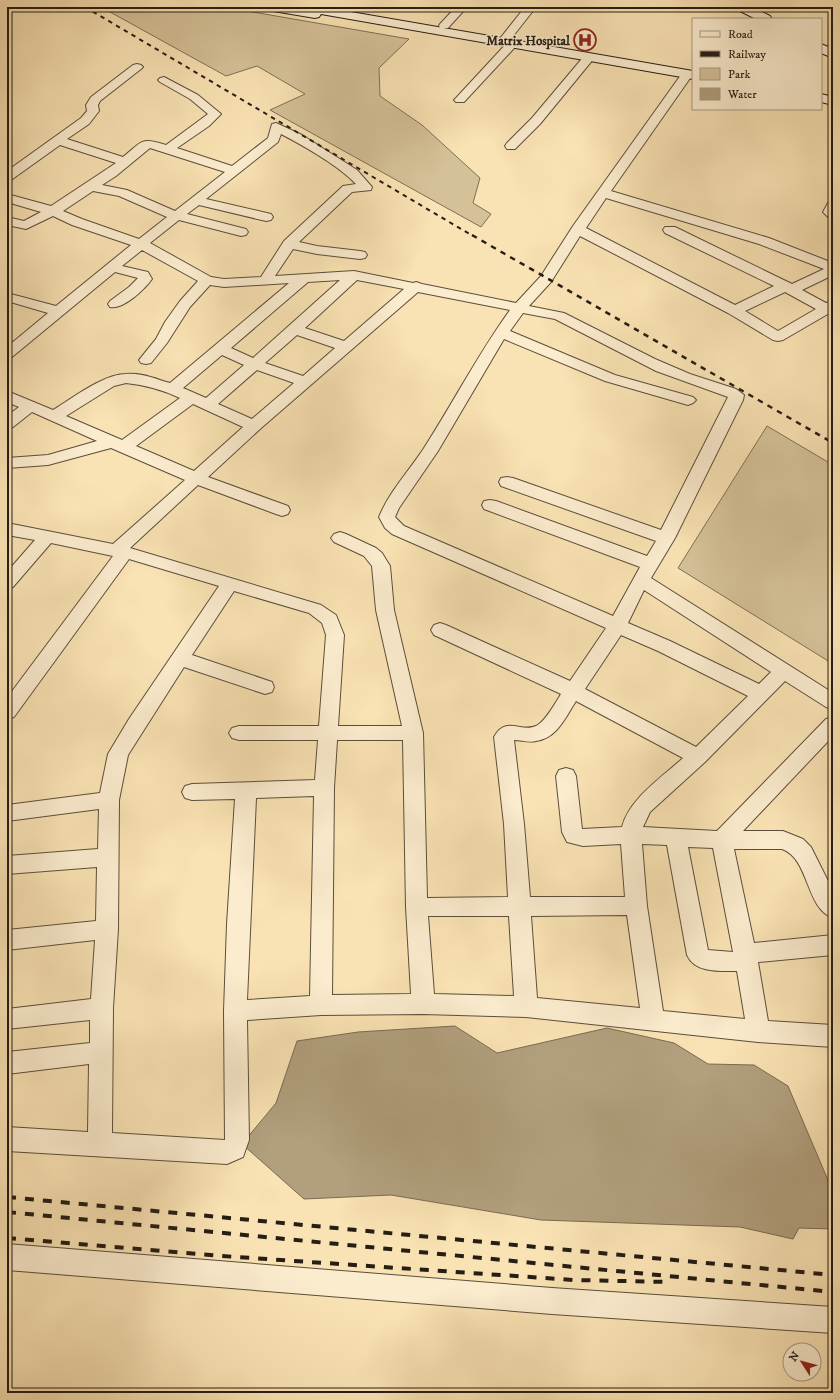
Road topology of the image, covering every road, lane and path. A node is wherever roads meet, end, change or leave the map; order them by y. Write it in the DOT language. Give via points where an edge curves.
graph roads {
  1 [pos="273,7"];
  2 [pos="300,7"];
  3 [pos="330,7"];
  4 [pos="462,7"];
  5 [pos="531,7"];
  6 [pos="736,8"];
  7 [pos="747,18"];
  8 [pos="763,18"];
  9 [pos="444,26"];
  10 [pos="486,38"];
  11 [pos="509,42"];
  12 [pos="822,48"];
  13 [pos="833,54"];
  14 [pos="589,56"];
  15 [pos="822,56"];
  16 [pos="833,62"];
  17 [pos="137,67"];
  18 [pos="690,75"];
  19 [pos="164,80"];
  20 [pos="822,98"];
  21 [pos="460,100"];
  22 [pos="833,100"];
  23 [pos="57,140"];
  24 [pos="511,146"];
  25 [pos="167,150"];
  26 [pos="126,162"];
  27 [pos="233,170"];
  28 [pos="7,177"];
  29 [pos="91,187"];
  30 [pos="604,193"];
  31 [pos="7,198"];
  32 [pos="198,201"];
  33 [pos="833,206"];
  34 [pos="53,211"];
  35 [pos="833,214"];
  36 [pos="177,216"];
  37 [pos="266,216"];
  38 [pos="7,221"];
  39 [pos="578,229"];
  40 [pos="670,230"];
  41 [pos="241,232"];
  42 [pos="141,244"];
  43 [pos="289,244"];
  44 [pos="360,255"];
  45 [pos="112,267"];
  46 [pos="833,269"];
  47 [pos="354,275"];
  48 [pos="304,278"];
  49 [pos="207,280"];
  50 [pos="265,281"];
  51 [pos="416,286"];
  52 [pos="788,288"];
  53 [pos="7,296"];
  54 [pos="115,304"];
  55 [pos="829,307"];
  56 [pos="519,308"];
  57 [pos="733,310"];
  58 [pos="59,311"];
  59 [pos="295,328"];
  60 [pos="501,333"];
  61 [pos="13,342"];
  62 [pos="347,347"];
  63 [pos="221,349"];
  64 [pos="7,354"];
  65 [pos="146,360"];
  66 [pos="254,364"];
  67 [pos="305,382"];
  68 [pos="173,389"];
  69 [pos="7,396"];
  70 [pos="192,398"];
  71 [pos="688,400"];
  72 [pos="207,404"];
  73 [pos="30,406"];
  74 [pos="53,417"];
  75 [pos="7,424"];
  76 [pos="254,426"];
  77 [pos="118,445"];
  78 [pos="7,463"];
  79 [pos="197,479"];
  80 [pos="507,482"];
  81 [pos="490,505"];
  82 [pos="282,510"];
  83 [pos="7,528"];
  84 [pos="48,536"];
  85 [pos="340,538"];
  86 [pos="666,538"];
  87 [pos="121,551"];
  88 [pos="651,564"];
  89 [pos="641,580"];
  90 [pos="7,583"];
  91 [pos="230,584"];
  92 [pos="617,626"];
  93 [pos="440,630"];
  94 [pos="180,658"];
  95 [pos="783,670"];
  96 [pos="265,687"];
  97 [pos="573,691"];
  98 [pos="762,694"];
  99 [pos="833,702"];
  100 [pos="7,712"];
  101 [pos="833,724"];
  102 [pos="239,733"];
  103 [pos="328,733"];
  104 [pos="413,733"];
  105 [pos="698,757"];
  106 [pos="566,776"];
  107 [pos="324,788"];
  108 [pos="246,790"];
  109 [pos="192,792"];
  110 [pos="109,800"];
  111 [pos="7,813"];
  112 [pos="631,835"];
  113 [pos="676,838"];
  114 [pos="722,840"];
  115 [pos="108,857"];
  116 [pos="7,865"];
  117 [pos="829,897"];
  118 [pos="636,906"];
  119 [pos="418,907"];
  120 [pos="518,908"];
  121 [pos="107,929"];
  122 [pos="7,940"];
  123 [pos="833,945"];
  124 [pos="746,958"];
  125 [pos="423,1004"];
  126 [pos="321,1005"];
  127 [pos="526,1007"];
  128 [pos="102,1008"];
  129 [pos="235,1011"];
  130 [pos="7,1019"];
  131 [pos="653,1021"];
  132 [pos="758,1031"];
  133 [pos="833,1036"];
  134 [pos="102,1052"];
  135 [pos="7,1063"];
  136 [pos="7,1139"];
  137 [pos="100,1145"];
  138 [pos="7,1257"];
  139 [pos="833,1320"];
  1 -- 10 [label="street" via="459,38"];
  2 -- 10 [label="street"];
  3 -- 9 [label="street"];
  4 -- 9 [label="street"];
  5 -- 11 [label="street"];
  6 -- 7 [label="street"];
  6 -- 8 [label="street"];
  9 -- 10 [label="street" via="460,28"];
  10 -- 11 [label="street"];
  11 -- 14 [label="street"];
  11 -- 21 [label="street"];
  12 -- 13 [label="street"];
  14 -- 18 [label="street"];
  14 -- 24 [label="street" via="536,121"];
  15 -- 16 [label="street"];
  17 -- 23 [label="street" via="95,100 92,105 93,111 88,118"];
  18 -- 30 [label="street"];
  19 -- 25 [label="street" via="194,97 216,114"];
  20 -- 22 [label="street"];
  23 -- 26 [label="street"];
  23 -- 28 [label="street"];
  25 -- 26 [label="street" via="148,143"];
  25 -- 27 [label="street"];
  26 -- 29 [label="street"];
  27 -- 32 [label="street"];
  27 -- 43 [label="street" via="274,139 276,127 354,173 366,187 348,189"];
  29 -- 34 [label="street"];
  29 -- 36 [label="street" via="122,193"];
  30 -- 39 [label="street"];
  30 -- 46 [label="street" via="764,241"];
  31 -- 34 [label="street"];
  32 -- 36 [label="street"];
  32 -- 37 [label="street"];
  33 -- 35 [label="street" via="830,212"];
  34 -- 38 [label="street" via="26,225"];
  34 -- 42 [label="street"];
  36 -- 41 [label="street"];
  36 -- 42 [label="street"];
  39 -- 56 [label="street" via="546,279"];
  39 -- 57 [label="street"];
  40 -- 52 [label="street"];
  42 -- 45 [label="street"];
  42 -- 49 [label="street"];
  43 -- 44 [label="street"];
  43 -- 50 [label="street"];
  45 -- 54 [label="street" via="137,273 145,279"];
  45 -- 58 [label="street"];
  46 -- 52 [label="street"];
  47 -- 48 [label="street"];
  47 -- 51 [label="street"];
  47 -- 59 [label="street"];
  48 -- 50 [label="street"];
  48 -- 63 [label="street"];
  49 -- 50 [label="street" via="224,283"];
  49 -- 65 [label="street" via="185,304"];
  51 -- 56 [label="street"];
  51 -- 62 [label="street"];
  52 -- 55 [label="street"];
  52 -- 57 [label="street"];
  53 -- 58 [label="street"];
  55 -- 57 [label="street" via="778,337"];
  56 -- 60 [label="street"];
  56 -- 86 [label="street" via="560,316 673,373 731,392 736,396"];
  58 -- 61 [label="street"];
  59 -- 62 [label="street"];
  59 -- 66 [label="street"];
  60 -- 71 [label="street" via="610,378"];
  60 -- 92 [label="street" via="430,451 391,507 388,517 398,530"];
  61 -- 64 [label="street"];
  62 -- 67 [label="street"];
  63 -- 66 [label="street"];
  63 -- 68 [label="street"];
  66 -- 67 [label="street"];
  66 -- 72 [label="street"];
  67 -- 76 [label="street"];
  68 -- 70 [label="street"];
  68 -- 74 [label="street" via="143,380 125,378 109,383"];
  69 -- 73 [label="street"];
  70 -- 72 [label="street"];
  70 -- 77 [label="street"];
  72 -- 76 [label="street"];
  73 -- 74 [label="street"];
  73 -- 75 [label="street"];
  74 -- 77 [label="street"];
  76 -- 79 [label="street"];
  77 -- 78 [label="street" via="52,460"];
  77 -- 79 [label="street"];
  79 -- 82 [label="street"];
  79 -- 87 [label="street"];
  80 -- 86 [label="street"];
  81 -- 88 [label="street"];
  83 -- 84 [label="street"];
  84 -- 87 [label="street"];
  84 -- 90 [label="street"];
  85 -- 104 [label="street" via="370,552 380,566 385,610"];
  86 -- 88 [label="street"];
  87 -- 91 [label="street"];
  87 -- 100 [label="street"];
  88 -- 89 [label="street"];
  89 -- 92 [label="street"];
  89 -- 95 [label="street"];
  91 -- 94 [label="street"];
  91 -- 103 [label="street" via="315,610 330,620 335,635"];
  92 -- 97 [label="street"];
  92 -- 98 [label="street"];
  93 -- 97 [label="street"];
  94 -- 96 [label="street"];
  94 -- 110 [label="street" via="118,754"];
  95 -- 98 [label="street"];
  95 -- 99 [label="street"];
  97 -- 105 [label="street"];
  97 -- 120 [label="street" via="542,733 534,735 510,732 504,737 514,824"];
  98 -- 105 [label="street"];
  101 -- 114 [label="street"];
  102 -- 103 [label="street"];
  103 -- 104 [label="street"];
  103 -- 107 [label="street"];
  104 -- 119 [label="street"];
  105 -- 112 [label="street" via="643,806 634,821"];
  106 -- 112 [label="street" via="574,836 583,838"];
  107 -- 108 [label="street"];
  107 -- 126 [label="street"];
  108 -- 109 [label="street"];
  108 -- 129 [label="street"];
  110 -- 111 [label="street"];
  110 -- 115 [label="street"];
  112 -- 113 [label="street"];
  112 -- 118 [label="street"];
  113 -- 114 [label="street"];
  113 -- 124 [label="street" via="698,955 707,961"];
  114 -- 117 [label="street" via="783,840 796,845 804,853"];
  114 -- 124 [label="street"];
  115 -- 116 [label="street"];
  115 -- 121 [label="street"];
  118 -- 120 [label="street"];
  118 -- 131 [label="street"];
  119 -- 120 [label="street"];
  119 -- 125 [label="street"];
  120 -- 127 [label="street"];
  121 -- 122 [label="street"];
  121 -- 128 [label="street"];
  123 -- 124 [label="street"];
  124 -- 132 [label="street"];
  125 -- 126 [label="street"];
  125 -- 127 [label="street"];
  126 -- 129 [label="street"];
  127 -- 131 [label="street"];
  128 -- 130 [label="street"];
  128 -- 134 [label="street"];
  129 -- 137 [label="street" via="237,1140 234,1149 227,1152"];
  131 -- 132 [label="street"];
  132 -- 133 [label="street"];
  134 -- 135 [label="street"];
  134 -- 137 [label="street"];
  136 -- 137 [label="street"];
  138 -- 139 [label="street" via="552,1301"];
}
